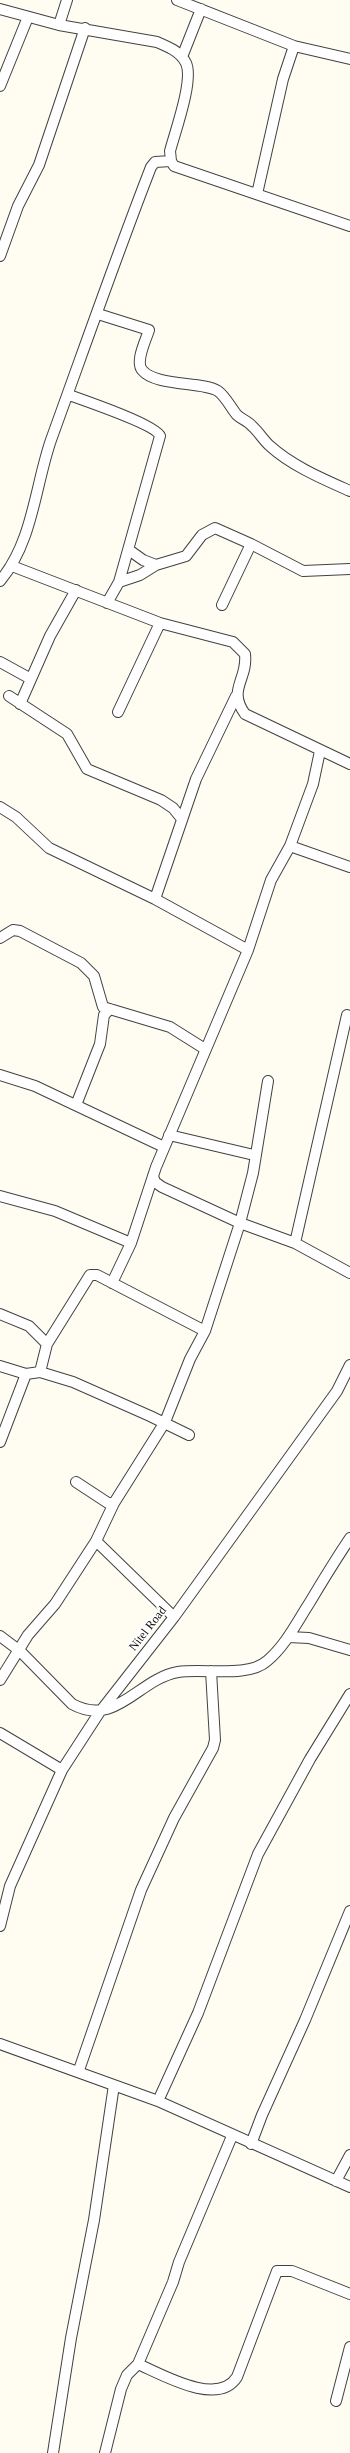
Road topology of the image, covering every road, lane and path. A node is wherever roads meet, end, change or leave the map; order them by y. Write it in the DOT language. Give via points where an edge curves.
graph roads {
  1 [pos="67,0"];
  2 [pos="177,0"];
  3 [pos="0,9"];
  4 [pos="201,9"];
  5 [pos="28,17"];
  6 [pos="59,25"];
  7 [pos="84,28"];
  8 [pos="294,46"];
  9 [pos="182,57"];
  10 [pos="350,59"];
  11 [pos="0,86"];
  12 [pos="171,161"];
  13 [pos="257,194"];
  14 [pos="350,226"];
  15 [pos="0,256"];
  16 [pos="98,314"];
  17 [pos="69,395"];
  18 [pos="350,491"];
  19 [pos="251,544"];
  20 [pos="129,550"];
  21 [pos="156,565"];
  22 [pos="12,566"];
  23 [pos="350,569"];
  24 [pos="0,581"];
  25 [pos="119,582"];
  26 [pos="76,590"];
  27 [pos="107,603"];
  28 [pos="222,604"];
  29 [pos="160,623"];
  30 [pos="0,662"];
  31 [pos="31,679"];
  32 [pos="9,696"];
  33 [pos="236,696"];
  34 [pos="20,704"];
  35 [pos="118,712"];
  36 [pos="320,751"];
  37 [pos="350,764"];
  38 [pos="0,807"];
  39 [pos="182,819"];
  40 [pos="290,846"];
  41 [pos="350,867"];
  42 [pos="155,899"];
  43 [pos="0,938"];
  44 [pos="248,950"];
  45 [pos="110,1008"];
  46 [pos="347,1015"];
  47 [pos="205,1049"];
  48 [pos="0,1075"];
  49 [pos="268,1081"];
  50 [pos="76,1105"];
  51 [pos="169,1135"];
  52 [pos="164,1147"];
  53 [pos="254,1155"];
  54 [pos="153,1176"];
  55 [pos="0,1196"];
  56 [pos="240,1223"];
  57 [pos="131,1243"];
  58 [pos="295,1243"];
  59 [pos="350,1273"];
  60 [pos="112,1283"];
  61 [pos="0,1314"];
  62 [pos="204,1331"];
  63 [pos="47,1344"];
  64 [pos="350,1365"];
  65 [pos="0,1366"];
  66 [pos="40,1372"];
  67 [pos="26,1374"];
  68 [pos="165,1422"];
  69 [pos="189,1435"];
  70 [pos="0,1442"];
  71 [pos="76,1482"];
  72 [pos="114,1503"];
  73 [pos="350,1538"];
  74 [pos="96,1541"];
  75 [pos="174,1617"];
  76 [pos="0,1636"];
  77 [pos="288,1637"];
  78 [pos="350,1650"];
  79 [pos="20,1651"];
  80 [pos="211,1671"];
  81 [pos="0,1680"];
  82 [pos="350,1694"];
  83 [pos="99,1713"];
  84 [pos="0,1733"];
  85 [pos="62,1770"];
  86 [pos="5,1885"];
  87 [pos="350,1911"];
  88 [pos="0,1926"];
  89 [pos="0,2044"];
  90 [pos="79,2070"];
  91 [pos="114,2085"];
  92 [pos="158,2101"];
  93 [pos="232,2136"];
  94 [pos="251,2144"];
  95 [pos="350,2155"];
  96 [pos="336,2181"];
  97 [pos="350,2187"];
  98 [pos="350,2294"];
  99 [pos="350,2347"];
  100 [pos="138,2364"];
  101 [pos="336,2401"];
  102 [pos="53,2453"];
  103 [pos="105,2453"];
  1 -- 6 [label="street"];
  2 -- 4 [label="street"];
  3 -- 5 [label="street"];
  4 -- 8 [label="street"];
  4 -- 9 [label="street"];
  5 -- 6 [label="street"];
  5 -- 11 [label="street"];
  6 -- 7 [label="street"];
  7 -- 9 [label="street" via="157,42 172,48"];
  7 -- 15 [label="street" via="39,164 18,206"];
  8 -- 10 [label="street"];
  8 -- 13 [label="street" via="283,79"];
  9 -- 12 [label="street" via="188,71 187,81 170,151"];
  12 -- 13 [label="street" via="179,169"];
  12 -- 16 [label="street" via="155,162 151,167"];
  13 -- 14 [label="street"];
  16 -- 17 [label="street"];
  16 -- 18 [label="street" via="149,330 139,363 142,370 150,376 218,391 239,416 253,426 280,454 324,480"];
  17 -- 20 [label="street" via="131,419 155,430 160,436"];
  17 -- 22 [label="street" via="51,441 24,538"];
  19 -- 21 [label="street" via="215,528 202,535 186,556"];
  19 -- 23 [label="street" via="303,571"];
  19 -- 28 [label="street"];
  20 -- 21 [label="street"];
  20 -- 25 [label="street"];
  21 -- 25 [label="street" via="140,575"];
  22 -- 24 [label="street"];
  22 -- 26 [label="street"];
  25 -- 27 [label="street"];
  26 -- 27 [label="street"];
  26 -- 31 [label="street" via="50,636"];
  27 -- 29 [label="street"];
  29 -- 33 [label="street" via="232,642 245,654 246,666"];
  29 -- 35 [label="street"];
  30 -- 31 [label="street"];
  31 -- 34 [label="street"];
  32 -- 34 [label="street"];
  33 -- 36 [label="street" via="238,704 246,714"];
  33 -- 39 [label="street" via="196,780"];
  34 -- 39 [label="street" via="67,734 87,769 161,800 173,808"];
  36 -- 37 [label="street"];
  36 -- 40 [label="street" via="313,784"];
  38 -- 42 [label="street" via="49,848"];
  39 -- 42 [label="street"];
  40 -- 41 [label="street"];
  40 -- 44 [label="street" via="271,880"];
  42 -- 44 [label="street"];
  43 -- 45 [label="street" via="13,930 20,931 81,964 94,976 103,1007"];
  44 -- 47 [label="street"];
  45 -- 47 [label="street" via="170,1027"];
  45 -- 50 [label="street" via="104,1015 100,1044"];
  46 -- 58 [label="street"];
  47 -- 51 [label="street"];
  48 -- 50 [label="street" via="35,1086"];
  49 -- 53 [label="street"];
  50 -- 52 [label="street"];
  51 -- 52 [label="street"];
  51 -- 53 [label="street"];
  52 -- 54 [label="street"];
  53 -- 56 [label="street"];
  54 -- 56 [label="street" via="155,1182 162,1187"];
  54 -- 57 [label="street"];
  55 -- 57 [label="street" via="55,1211"];
  56 -- 58 [label="street"];
  56 -- 62 [label="street"];
  57 -- 60 [label="street"];
  58 -- 59 [label="street"];
  60 -- 62 [label="street"];
  60 -- 63 [label="street" via="97,1275 86,1278"];
  61 -- 63 [label="street" via="29,1326"];
  62 -- 68 [label="street"];
  63 -- 66 [label="street"];
  64 -- 75 [label="street, Nitel Road" via="337,1391"];
  65 -- 67 [label="street"];
  66 -- 67 [label="street"];
  66 -- 68 [label="street" via="73,1382"];
  67 -- 70 [label="street"];
  68 -- 69 [label="street"];
  68 -- 72 [label="street"];
  71 -- 72 [label="street" via="108,1503"];
  72 -- 74 [label="street"];
  73 -- 77 [label="street"];
  74 -- 75 [label="street"];
  74 -- 79 [label="street" via="55,1604 28,1635"];
  75 -- 83 [label="street, Nitel Road"];
  76 -- 79 [label="street"];
  77 -- 78 [label="street" via="309,1638"];
  77 -- 80 [label="street" via="267,1662 252,1669"];
  79 -- 81 [label="street"];
  79 -- 83 [label="street" via="72,1704 80,1709"];
  80 -- 83 [label="street" via="178,1672 160,1678 128,1700"];
  80 -- 90 [label="street" via="215,1740 213,1748 174,1818 141,1890"];
  82 -- 92 [label="street" via="310,1759 258,1854 198,2013"];
  83 -- 85 [label="street, Nitel Road"];
  84 -- 85 [label="street"];
  85 -- 86 [label="street, Nitel Road"];
  86 -- 88 [label="street, Nitel Road"];
  87 -- 94 [label="street" via="306,2020"];
  89 -- 90 [label="street"];
  90 -- 91 [label="street"];
  91 -- 92 [label="street"];
  91 -- 102 [label="street" via="94,2220 71,2338"];
  92 -- 93 [label="street"];
  93 -- 94 [label="street"];
  93 -- 100 [label="street"];
  94 -- 96 [label="street"];
  95 -- 96 [label="street"];
  96 -- 97 [label="street"];
  98 -- 100 [label="street" via="292,2271 277,2271 237,2377 232,2385 224,2389 201,2389"];
  99 -- 101 [label="street"];
  100 -- 103 [label="street" via="127,2375 121,2389"];
}
